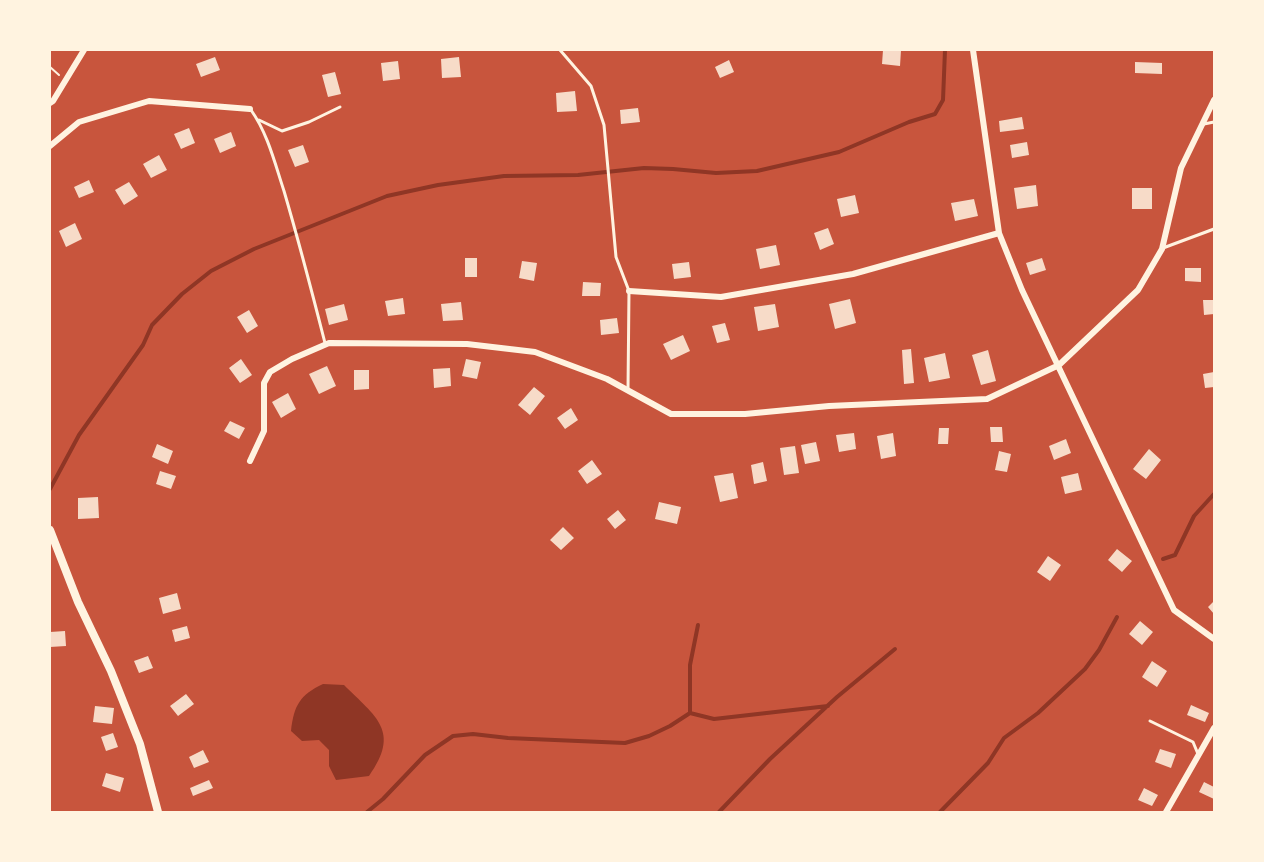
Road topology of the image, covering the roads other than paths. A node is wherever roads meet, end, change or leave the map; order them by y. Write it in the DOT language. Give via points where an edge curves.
graph roads {
  1 [pos="84,50"];
  2 [pos="560,50"];
  3 [pos="973,50"];
  4 [pos="1215,100"];
  5 [pos="50,103"];
  6 [pos="340,107"];
  7 [pos="250,109"];
  8 [pos="258,120"];
  9 [pos="1215,122"];
  10 [pos="1204,124"];
  11 [pos="50,146"];
  12 [pos="1215,229"];
  13 [pos="999,233"];
  14 [pos="1162,249"];
  15 [pos="629,291"];
  16 [pos="325,344"];
  17 [pos="1059,365"];
  18 [pos="628,391"];
  19 [pos="250,461"];
  20 [pos="50,530"];
  21 [pos="1215,639"];
  22 [pos="1150,721"];
  23 [pos="1215,728"];
  24 [pos="1199,755"];
  25 [pos="158,813"];
  26 [pos="1166,813"];
  1 -- 5 [label="street"];
  2 -- 15 [label="lane" via="591,86 604,125 616,256"];
  3 -- 13 [label="street"];
  4 -- 10 [label="street"];
  6 -- 8 [label="lane" via="282,131"];
  7 -- 8 [label="lane"];
  7 -- 11 [label="street" via="149,101 79,122"];
  8 -- 16 [label="lane" via="304,255"];
  9 -- 10 [label="lane"];
  10 -- 14 [label="street" via="1180,168"];
  12 -- 14 [label="lane"];
  13 -- 15 [label="street" via="853,274 722,297"];
  13 -- 17 [label="street"];
  14 -- 17 [label="street" via="1138,290"];
  15 -- 18 [label="lane"];
  16 -- 18 [label="street" via="467,344 535,352"];
  16 -- 19 [label="street" via="270,372 264,383 264,431"];
  17 -- 18 [label="street" via="987,399 745,414 672,414"];
  17 -- 21 [label="street" via="1174,610"];
  20 -- 25 [label="street" via="140,744"];
  22 -- 24 [label="lane" via="1192,742"];
  23 -- 24 [label="street"];
  24 -- 26 [label="street"];
}
